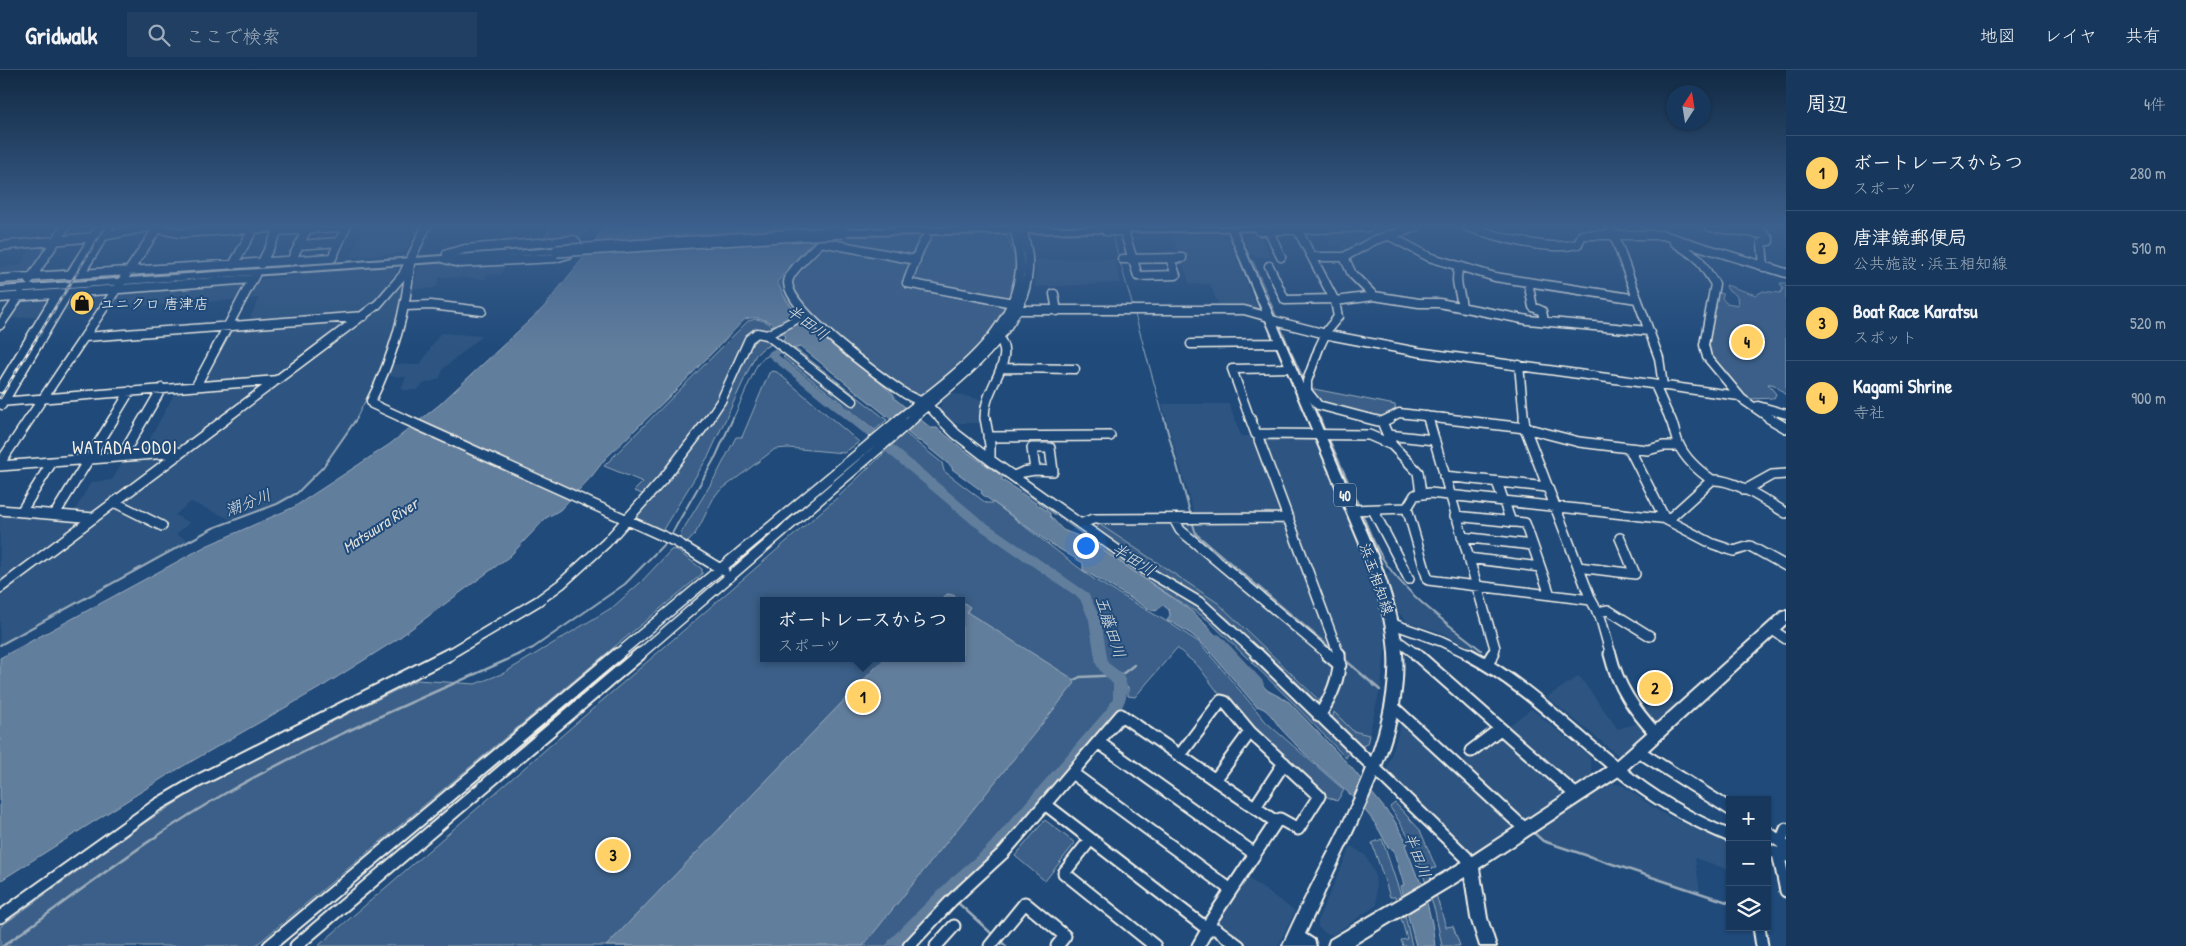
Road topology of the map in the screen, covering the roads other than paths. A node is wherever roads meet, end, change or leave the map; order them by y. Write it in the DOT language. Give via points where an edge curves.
graph roads {
  1 [pos="38,268"];
  2 [pos="74,268"];
  3 [pos="84,268"];
  4 [pos="130,268"];
  5 [pos="212,268"];
  6 [pos="247,268"];
  7 [pos="287,268"];
  8 [pos="405,268"];
  9 [pos="410,268"];
  10 [pos="796,268"];
  11 [pos="913,268"];
  12 [pos="1029,268"];
  13 [pos="1135,268"];
  14 [pos="1173,268"];
  15 [pos="1248,268"];
  16 [pos="1270,268"];
  17 [pos="1318,268"];
  18 [pos="1347,268"];
  19 [pos="1459,268"];
  20 [pos="1466,268"];
  21 [pos="1626,268"];
  22 [pos="1704,268"];
  23 [pos="1770,268"];
  24 [pos="257,270"];
  25 [pos="1786,273"];
  26 [pos="80,274"];
  27 [pos="70,275"];
  28 [pos="0,279"];
  29 [pos="123,280"];
  30 [pos="1528,282"];
  31 [pos="0,285"];
  32 [pos="26,286"];
  33 [pos="0,290"];
  34 [pos="57,294"];
  35 [pos="68,294"];
  36 [pos="1054,294"];
  37 [pos="1374,296"];
  38 [pos="0,298"];
  39 [pos="1637,299"];
  40 [pos="1334,300"];
  41 [pos="405,306"];
  42 [pos="1462,307"];
  43 [pos="1013,308"];
  44 [pos="482,311"];
  45 [pos="1057,311"];
  46 [pos="806,314"];
  47 [pos="364,316"];
  48 [pos="1270,319"];
  49 [pos="1544,321"];
  50 [pos="0,325"];
  51 [pos="228,326"];
  52 [pos="1648,331"];
  53 [pos="1325,334"];
  54 [pos="767,335"];
  55 [pos="998,336"];
  56 [pos="85,337"];
  57 [pos="1280,343"];
  58 [pos="1191,344"];
  59 [pos="1519,365"];
  60 [pos="1002,368"];
  61 [pos="1290,368"];
  62 [pos="1075,369"];
  63 [pos="278,380"];
  64 [pos="196,386"];
  65 [pos="1659,386"];
  66 [pos="0,388"];
  67 [pos="162,388"];
  68 [pos="130,391"];
  69 [pos="1739,396"];
  70 [pos="43,398"];
  71 [pos="853,401"];
  72 [pos="924,403"];
  73 [pos="1,404"];
  74 [pos="1751,404"];
  75 [pos="1786,414"];
  76 [pos="1427,416"];
  77 [pos="1382,422"];
  78 [pos="1525,428"];
  79 [pos="1786,428"];
  80 [pos="1318,434"];
  81 [pos="1388,435"];
  82 [pos="1110,436"];
  83 [pos="988,437"];
  84 [pos="1259,440"];
  85 [pos="1434,440"];
  86 [pos="1392,445"];
  87 [pos="874,446"];
  88 [pos="1679,446"];
  89 [pos="1629,448"];
  90 [pos="181,452"];
  91 [pos="122,456"];
  92 [pos="90,459"];
  93 [pos="990,460"];
  94 [pos="52,462"];
  95 [pos="0,464"];
  96 [pos="1035,471"];
  97 [pos="1786,474"];
  98 [pos="1014,476"];
  99 [pos="1444,476"];
  100 [pos="1712,480"];
  101 [pos="1497,482"];
  102 [pos="1548,487"];
  103 [pos="1745,490"];
  104 [pos="1421,493"];
  105 [pos="1450,495"];
  106 [pos="1504,501"];
  107 [pos="114,502"];
  108 [pos="1555,506"];
  109 [pos="1407,508"];
  110 [pos="0,510"];
  111 [pos="1351,510"];
  112 [pos="1373,510"];
  113 [pos="21,512"];
  114 [pos="1786,513"];
  115 [pos="55,514"];
  116 [pos="1456,516"];
  117 [pos="94,518"];
  118 [pos="1289,518"];
  119 [pos="626,519"];
  120 [pos="1174,519"];
  121 [pos="1665,519"];
  122 [pos="1511,522"];
  123 [pos="1080,524"];
  124 [pos="162,526"];
  125 [pos="1462,537"];
  126 [pos="1620,538"];
  127 [pos="1532,545"];
  128 [pos="1468,558"];
  129 [pos="1540,566"];
  130 [pos="1786,566"];
  131 [pos="1578,567"];
  132 [pos="720,568"];
  133 [pos="731,575"];
  134 [pos="1409,579"];
  135 [pos="1476,586"];
  136 [pos="0,588"];
  137 [pos="1550,595"];
  138 [pos="1590,600"];
  139 [pos="1597,612"];
  140 [pos="1786,616"];
  141 [pos="1392,624"];
  142 [pos="1771,629"];
  143 [pos="1650,636"];
  144 [pos="1394,638"];
  145 [pos="1786,639"];
  146 [pos="1339,658"];
  147 [pos="1487,664"];
  148 [pos="1392,706"];
  149 [pos="1319,716"];
  150 [pos="1500,729"];
  151 [pos="1250,732"];
  152 [pos="1657,735"];
  153 [pos="1098,742"];
  154 [pos="1471,750"];
  155 [pos="1638,752"];
  156 [pos="1180,755"];
  157 [pos="1284,763"];
  158 [pos="1616,769"];
  159 [pos="1372,771"];
  160 [pos="1072,772"];
  161 [pos="1215,780"];
  162 [pos="1576,795"];
  163 [pos="1045,804"];
  164 [pos="1254,807"];
  165 [pos="1726,807"];
  166 [pos="1276,822"];
  167 [pos="1525,829"];
  168 [pos="1786,829"];
  169 [pos="1726,834"];
  170 [pos="1771,837"];
  171 [pos="1090,840"];
  172 [pos="1780,849"];
  173 [pos="1255,854"];
  174 [pos="1471,865"];
  175 [pos="1231,890"];
  176 [pos="1786,891"];
  177 [pos="3,916"];
  178 [pos="954,926"];
  179 [pos="1206,928"];
  180 [pos="1760,931"];
  181 [pos="1298,943"];
  182 [pos="269,946"];
  183 [pos="296,946"];
  184 [pos="909,946"];
  185 [pos="936,946"];
  186 [pos="990,946"];
  187 [pos="1057,946"];
  188 [pos="1155,946"];
  189 [pos="1198,946"];
  190 [pos="1239,946"];
  191 [pos="1336,946"];
  192 [pos="1488,946"];
  193 [pos="1762,946"];
  1 -- 32 [label="street"];
  2 -- 27 [label="street"];
  3 -- 26 [label="street"];
  4 -- 29 [label="street"];
  5 -- 29 [label="street"];
  6 -- 24 [label="street"];
  7 -- 24 [label="highway"];
  8 -- 47 [label="street" via="391,291"];
  9 -- 41 [label="street"];
  10 -- 46 [label="street" via="788,282 794,298"];
  11 -- 43 [label="street" via="907,283"];
  12 -- 43 [label="street" via="1026,285"];
  13 -- 14 [label="street" via="1138,276 1176,275"];
  15 -- 48 [label="main road, 浜玉相知線 / 40"];
  16 -- 40 [label="street" via="1285,300"];
  17 -- 40 [label="street"];
  18 -- 37 [label="street"];
  19 -- 42 [label="street" via="1455,280"];
  20 -- 30 [label="street"];
  21 -- 39 [label="street"];
  22 -- 69 [label="street" via="1714,284 1704,352 1716,372 1732,385"];
  23 -- 25 [label="street"];
  24 -- 29 [label="highway"];
  24 -- 51 [label="street"];
  26 -- 27 [label="street"];
  26 -- 29 [label="street"];
  27 -- 32 [label="street"];
  28 -- 32 [label="street"];
  29 -- 32 [label="highway"];
  29 -- 35 [label="street"];
  29 -- 56 [label="street"];
  30 -- 39 [label="street"];
  30 -- 49 [label="street" via="1533,307 1542,311"];
  31 -- 32 [label="highway"];
  32 -- 33 [label="highway"];
  32 -- 34 [label="street"];
  32 -- 38 [label="street"];
  32 -- 50 [label="street"];
  34 -- 35 [label="street"];
  34 -- 66 [label="street"];
  35 -- 73 [label="street"];
  36 -- 45 [label="street"];
  37 -- 40 [label="street"];
  37 -- 42 [label="street"];
  39 -- 52 [label="street"];
  40 -- 53 [label="street" via="1338,317"];
  41 -- 44 [label="street" via="431,305"];
  41 -- 119 [label="street" via="388,365 371,401 374,406"];
  42 -- 49 [label="street"];
  43 -- 45 [label="street"];
  43 -- 55 [label="street"];
  45 -- 48 [label="street" via="1244,310"];
  46 -- 54 [label="street"];
  46 -- 72 [label="street" via="905,394"];
  47 -- 51 [label="street"];
  47 -- 63 [label="street"];
  48 -- 53 [label="street"];
  48 -- 57 [label="main road, 浜玉相知線 / 40"];
  49 -- 52 [label="street"];
  51 -- 56 [label="street"];
  51 -- 64 [label="street"];
  52 -- 65 [label="street" via="1659,358"];
  53 -- 59 [label="street" via="1418,352"];
  53 -- 77 [label="street" via="1306,384 1312,400 1330,409"];
  54 -- 71 [label="street"];
  54 -- 119 [label="street" via="758,332 751,336 721,401 703,430"];
  55 -- 60 [label="street" via="1004,350"];
  55 -- 72 [label="street"];
  56 -- 70 [label="street"];
  57 -- 58 [label="street"];
  57 -- 61 [label="main road, 浜玉相知線 / 40"];
  59 -- 65 [label="street"];
  59 -- 78 [label="street"];
  60 -- 62 [label="street"];
  60 -- 83 [label="street" via="985,401"];
  61 -- 80 [label="main road, 浜玉相知線 / 40"];
  61 -- 80 [label="street" via="1232,369 1256,434"];
  63 -- 64 [label="street"];
  63 -- 90 [label="street"];
  64 -- 67 [label="street"];
  65 -- 69 [label="street"];
  65 -- 88 [label="street"];
  67 -- 68 [label="street"];
  67 -- 91 [label="street"];
  68 -- 70 [label="street"];
  68 -- 92 [label="street"];
  69 -- 74 [label="street"];
  70 -- 73 [label="street"];
  70 -- 95 [label="street"];
  72 -- 87 [label="street"];
  72 -- 93 [label="street" via="956,434"];
  74 -- 75 [label="street"];
  74 -- 79 [label="street"];
  76 -- 77 [label="street" via="1399,413"];
  76 -- 78 [label="street"];
  76 -- 85 [label="street"];
  77 -- 81 [label="street"];
  78 -- 89 [label="street" via="1579,442"];
  78 -- 102 [label="street"];
  80 -- 86 [label="street" via="1369,435"];
  80 -- 111 [label="main road, 浜玉相知線 / 40"];
  81 -- 85 [label="street"];
  81 -- 86 [label="street"];
  82 -- 83 [label="street"];
  83 -- 93 [label="street"];
  84 -- 118 [label="street"];
  85 -- 99 [label="street"];
  86 -- 104 [label="street" via="1418,472"];
  87 -- 132 [label="street"];
  87 -- 133 [label="street"];
  88 -- 89 [label="street" via="1648,450"];
  88 -- 100 [label="street" via="1697,470"];
  89 -- 121 [label="street"];
  90 -- 91 [label="street"];
  90 -- 107 [label="street"];
  91 -- 92 [label="street"];
  92 -- 94 [label="street"];
  92 -- 115 [label="street"];
  93 -- 98 [label="street"];
  94 -- 95 [label="street"];
  94 -- 113 [label="street"];
  96 -- 98 [label="street" via="1022,471"];
  97 -- 103 [label="street" via="1772,475"];
  98 -- 123 [label="street"];
  99 -- 101 [label="street"];
  99 -- 105 [label="street"];
  100 -- 103 [label="street" via="1721,479"];
  100 -- 121 [label="street" via="1669,519"];
  101 -- 102 [label="street"];
  101 -- 106 [label="street"];
  102 -- 108 [label="street"];
  103 -- 114 [label="street"];
  104 -- 105 [label="street"];
  104 -- 109 [label="street" via="1415,495"];
  105 -- 106 [label="street"];
  105 -- 116 [label="street"];
  106 -- 108 [label="street"];
  106 -- 122 [label="street"];
  107 -- 117 [label="street"];
  107 -- 124 [label="street"];
  108 -- 121 [label="street"];
  108 -- 131 [label="street"];
  109 -- 112 [label="street"];
  109 -- 135 [label="street" via="1428,580"];
  110 -- 113 [label="street"];
  111 -- 112 [label="street"];
  111 -- 141 [label="main road, 浜玉相知線 / 40" via="1379,576"];
  112 -- 134 [label="street"];
  113 -- 115 [label="street"];
  115 -- 117 [label="street"];
  116 -- 122 [label="street"];
  116 -- 125 [label="street"];
  117 -- 136 [label="street"];
  118 -- 120 [label="street"];
  118 -- 146 [label="street"];
  119 -- 132 [label="street" via="676,542"];
  119 -- 177 [label="street" via="582,566 538,602 435,663 157,805"];
  120 -- 123 [label="street" via="1093,519"];
  120 -- 146 [label="street" via="1180,530"];
  121 -- 130 [label="street" via="1713,544 1734,550 1750,546"];
  122 -- 127 [label="street" via="1525,523"];
  123 -- 149 [label="street" via="1216,615"];
  125 -- 127 [label="street"];
  125 -- 128 [label="street"];
  126 -- 131 [label="street" via="1634,574"];
  127 -- 129 [label="street"];
  128 -- 129 [label="street"];
  128 -- 135 [label="street"];
  129 -- 137 [label="street"];
  131 -- 138 [label="street"];
  132 -- 133 [label="street"];
  132 -- 182 [label="street"];
  133 -- 183 [label="street"];
  135 -- 137 [label="street"];
  135 -- 147 [label="street" via="1495,648 1494,656"];
  137 -- 138 [label="street"];
  138 -- 139 [label="street"];
  139 -- 143 [label="street" via="1608,610"];
  139 -- 152 [label="street" via="1618,682 1636,712"];
  140 -- 142 [label="main road"];
  141 -- 144 [label="main road, 浜玉相知線 / 40"];
  141 -- 147 [label="street" via="1442,641"];
  142 -- 145 [label="street"];
  142 -- 152 [label="main road"];
  144 -- 148 [label="main road, 浜玉相知線 / 40" via="1396,669"];
  144 -- 150 [label="street"];
  146 -- 149 [label="street" via="1326,706"];
  147 -- 158 [label="street"];
  148 -- 159 [label="main road, 浜玉相知線 / 40" via="1386,736"];
  148 -- 167 [label="street"];
  149 -- 159 [label="street"];
  150 -- 154 [label="street"];
  150 -- 162 [label="street"];
  151 -- 156 [label="street" via="1221,701"];
  151 -- 157 [label="street"];
  151 -- 161 [label="street"];
  152 -- 155 [label="main road"];
  153 -- 156 [label="street" via="1121,715"];
  153 -- 160 [label="street"];
  153 -- 173 [label="street"];
  155 -- 158 [label="main road"];
  155 -- 165 [label="street"];
  156 -- 161 [label="street"];
  157 -- 164 [label="street"];
  157 -- 166 [label="street" via="1319,796 1298,829 1280,819"];
  158 -- 162 [label="main road"];
  158 -- 169 [label="street" via="1666,805"];
  159 -- 174 [label="street"];
  159 -- 181 [label="main road, 浜玉相知線 / 40"];
  160 -- 163 [label="street"];
  160 -- 175 [label="street"];
  161 -- 164 [label="street"];
  162 -- 167 [label="main road"];
  163 -- 171 [label="street"];
  163 -- 184 [label="street" via="1004,852"];
  164 -- 166 [label="street"];
  166 -- 173 [label="street"];
  167 -- 174 [label="main road"];
  168 -- 172 [label="street"];
  170 -- 172 [label="street"];
  171 -- 179 [label="street"];
  171 -- 188 [label="street" via="1064,873"];
  172 -- 176 [label="street"];
  173 -- 175 [label="street"];
  174 -- 191 [label="main road"];
  174 -- 192 [label="main road" via="1479,918"];
  175 -- 179 [label="street"];
  178 -- 185 [label="street"];
  179 -- 189 [label="street"];
  179 -- 190 [label="street" via="1216,929"];
  180 -- 193 [label="street"];
  186 -- 187 [label="street" via="1025,903 1065,936"];
}
